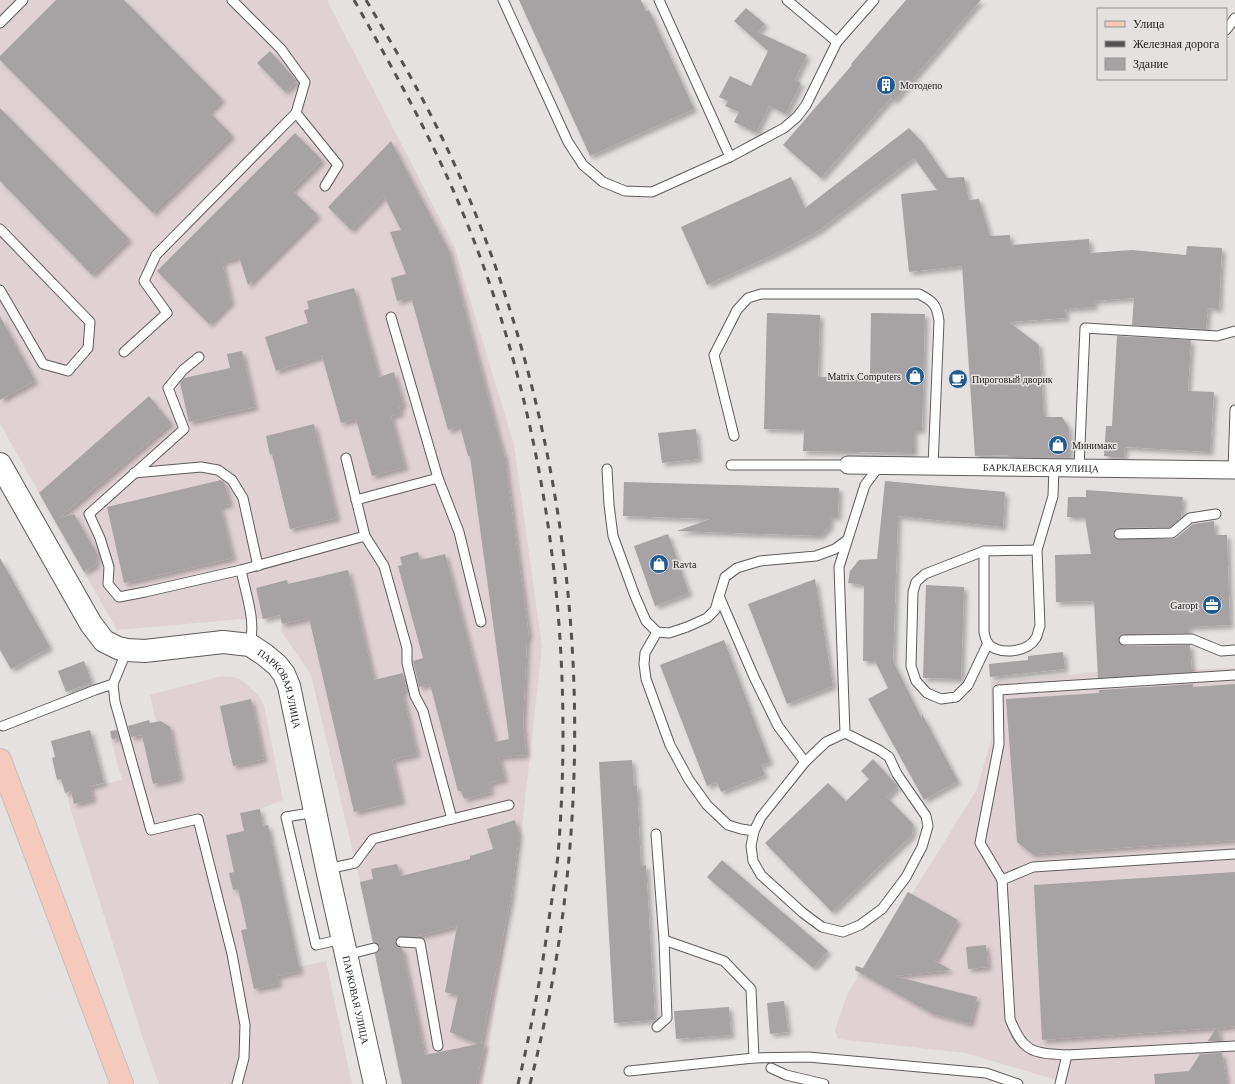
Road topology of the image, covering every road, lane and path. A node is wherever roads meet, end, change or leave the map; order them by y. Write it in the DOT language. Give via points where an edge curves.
graph roads {
  1 [pos="23,0"];
  2 [pos="232,0"];
  3 [pos="504,0"];
  4 [pos="659,0"];
  5 [pos="787,0"];
  6 [pos="874,0"];
  7 [pos="1235,18"];
  8 [pos="0,23"];
  9 [pos="1227,29"];
  10 [pos="837,42"];
  11 [pos="296,113"];
  12 [pos="730,157"];
  13 [pos="325,186"];
  14 [pos="0,229"];
  15 [pos="0,290"];
  16 [pos="391,317"];
  17 [pos="1235,331"];
  18 [pos="124,352"];
  19 [pos="199,357"];
  20 [pos="1235,410"];
  21 [pos="734,436"];
  22 [pos="346,458"];
  23 [pos="0,464"];
  24 [pos="731,465"];
  25 [pos="848,465"];
  26 [pos="880,465"];
  27 [pos="933,466"];
  28 [pos="1054,467"];
  29 [pos="1079,468"];
  30 [pos="607,469"];
  31 [pos="1234,470"];
  32 [pos="134,473"];
  33 [pos="438,478"];
  34 [pos="356,500"];
  35 [pos="1216,514"];
  36 [pos="1119,534"];
  37 [pos="364,536"];
  38 [pos="847,540"];
  39 [pos="1037,550"];
  40 [pos="984,551"];
  41 [pos="258,566"];
  42 [pos="241,570"];
  43 [pos="719,596"];
  44 [pos="481,622"];
  45 [pos="657,632"];
  46 [pos="1124,640"];
  47 [pos="988,643"];
  48 [pos="250,645"];
  49 [pos="126,650"];
  50 [pos="1235,650"];
  51 [pos="1235,675"];
  52 [pos="113,684"];
  53 [pos="3,726"];
  54 [pos="845,733"];
  55 [pos="805,762"];
  56 [pos="2,765"];
  57 [pos="509,805"];
  58 [pos="316,812"];
  59 [pos="452,819"];
  60 [pos="754,831"];
  61 [pos="656,834"];
  62 [pos="1235,854"];
  63 [pos="328,869"];
  64 [pos="1002,880"];
  65 [pos="664,940"];
  66 [pos="401,942"];
  67 [pos="345,947"];
  68 [pos="374,948"];
  69 [pos="657,1027"];
  70 [pos="438,1046"];
  71 [pos="1235,1046"];
  72 [pos="1067,1055"];
  73 [pos="754,1058"];
  74 [pos="771,1068"];
  75 [pos="629,1071"];
  76 [pos="122,1084"];
  77 [pos="236,1084"];
  78 [pos="375,1084"];
  79 [pos="824,1084"];
  80 [pos="1018,1084"];
  81 [pos="1060,1084"];
  1 -- 8 [label="lane"];
  2 -- 11 [label="lane" via="281,49 305,82"];
  3 -- 12 [label="lane" via="568,142 583,165 603,182 625,191 652,192"];
  4 -- 12 [label="lane"];
  5 -- 10 [label="lane"];
  6 -- 10 [label="lane"];
  7 -- 9 [label="lane"];
  10 -- 12 [label="lane" via="806,105 797,117 784,128"];
  11 -- 13 [label="lane" via="338,165"];
  11 -- 18 [label="lane" via="156,255 144,282 167,313"];
  14 -- 15 [label="lane" via="90,322 88,348 68,371 43,364"];
  16 -- 33 [label="lane"];
  17 -- 29 [label="lane" via="1217,336 1085,328"];
  19 -- 32 [label="lane" via="183,370 168,388 184,430"];
  20 -- 31 [label="lane"];
  21 -- 27 [label="lane" via="714,355 737,310 748,298 761,294 919,294 930,299 938,310 939,321"];
  22 -- 34 [label="lane"];
  23 -- 49 [label="street, ПАРКОВАЯ УЛИЦА" via="97,634 104,641"];
  24 -- 25 [label="lane"];
  25 -- 26 [label="street, БАРКЛАЕВСКАЯ УЛИЦА"];
  26 -- 27 [label="street, БАРКЛАЕВСКАЯ УЛИЦА"];
  26 -- 38 [label="lane" via="865,485"];
  27 -- 28 [label="street, БАРКЛАЕВСКАЯ УЛИЦА"];
  28 -- 29 [label="street, БАРКЛАЕВСКАЯ УЛИЦА"];
  28 -- 39 [label="lane" via="1053,496"];
  29 -- 31 [label="street, БАРКЛАЕВСКАЯ УЛИЦА"];
  30 -- 45 [label="lane" via="613,536 646,621"];
  32 -- 41 [label="lane" via="201,467 218,470 232,480 243,498"];
  32 -- 42 [label="lane" via="89,514 100,538 108,567 108,584 119,597"];
  33 -- 34 [label="lane"];
  33 -- 44 [label="lane" via="459,532"];
  34 -- 37 [label="lane"];
  35 -- 36 [label="lane" via="1190,518 1172,533"];
  37 -- 41 [label="lane"];
  37 -- 59 [label="lane" via="384,566 407,648 407,663 415,696 423,711"];
  38 -- 43 [label="lane" via="835,549 816,556 760,561 737,568 725,577"];
  38 -- 54 [label="lane" via="839,567"];
  39 -- 40 [label="lane"];
  39 -- 47 [label="lane" via="1040,626 1036,638 1028,646 1018,650 1000,651"];
  40 -- 47 [label="lane" via="984,632"];
  40 -- 47 [label="lane" via="925,574 916,582 913,592 911,666 916,681 927,693 941,699 956,697 968,685"];
  41 -- 42 [label="lane"];
  42 -- 48 [label="lane" via="252,620"];
  43 -- 45 [label="lane" via="716,610 707,618 687,628 669,633"];
  43 -- 55 [label="lane" via="778,726"];
  45 -- 60 [label="lane" via="645,653 644,664 646,679 670,745 689,780 707,805 728,824"];
  46 -- 50 [label="lane" via="1192,639 1221,651"];
  48 -- 49 [label="street, ПАРКОВАЯ УЛИЦА" via="223,642 182,648"];
  48 -- 58 [label="street, ПАРКОВАЯ УЛИЦА" via="277,665 289,686"];
  49 -- 52 [label="lane"];
  51 -- 64 [label="lane" via="998,690 999,744 980,843"];
  52 -- 53 [label="lane"];
  52 -- 77 [label="lane" via="151,830 198,819 232,954 245,1025 244,1058"];
  54 -- 55 [label="lane" via="826,742"];
  54 -- 60 [label="lane" via="889,757 897,774 926,816 928,826 922,847 906,877 882,909 860,925 843,932 822,927 761,875 753,861 751,846"];
  55 -- 60 [label="lane" via="761,816"];
  56 -- 76 [label="main road"];
  57 -- 59 [label="lane"];
  58 -- 63 [label="street, ПАРКОВАЯ УЛИЦА"];
  58 -- 67 [label="lane" via="286,817 316,945"];
  59 -- 63 [label="lane" via="373,839 355,863"];
  61 -- 65 [label="lane"];
  62 -- 64 [label="lane" via="1033,867"];
  63 -- 67 [label="street, ПАРКОВАЯ УЛИЦА"];
  64 -- 72 [label="lane" via="1010,1019 1016,1034 1026,1047 1039,1053"];
  65 -- 69 [label="lane" via="667,1018"];
  65 -- 73 [label="lane" via="724,961 751,989"];
  66 -- 70 [label="lane" via="420,942"];
  67 -- 68 [label="lane"];
  67 -- 78 [label="street, ПАРКОВАЯ УЛИЦА"];
  71 -- 72 [label="lane"];
  72 -- 81 [label="lane"];
  73 -- 75 [label="lane"];
  73 -- 80 [label="lane" via="808,1057 911,1065 986,1073"];
  74 -- 79 [label="lane" via="786,1075"];
}
